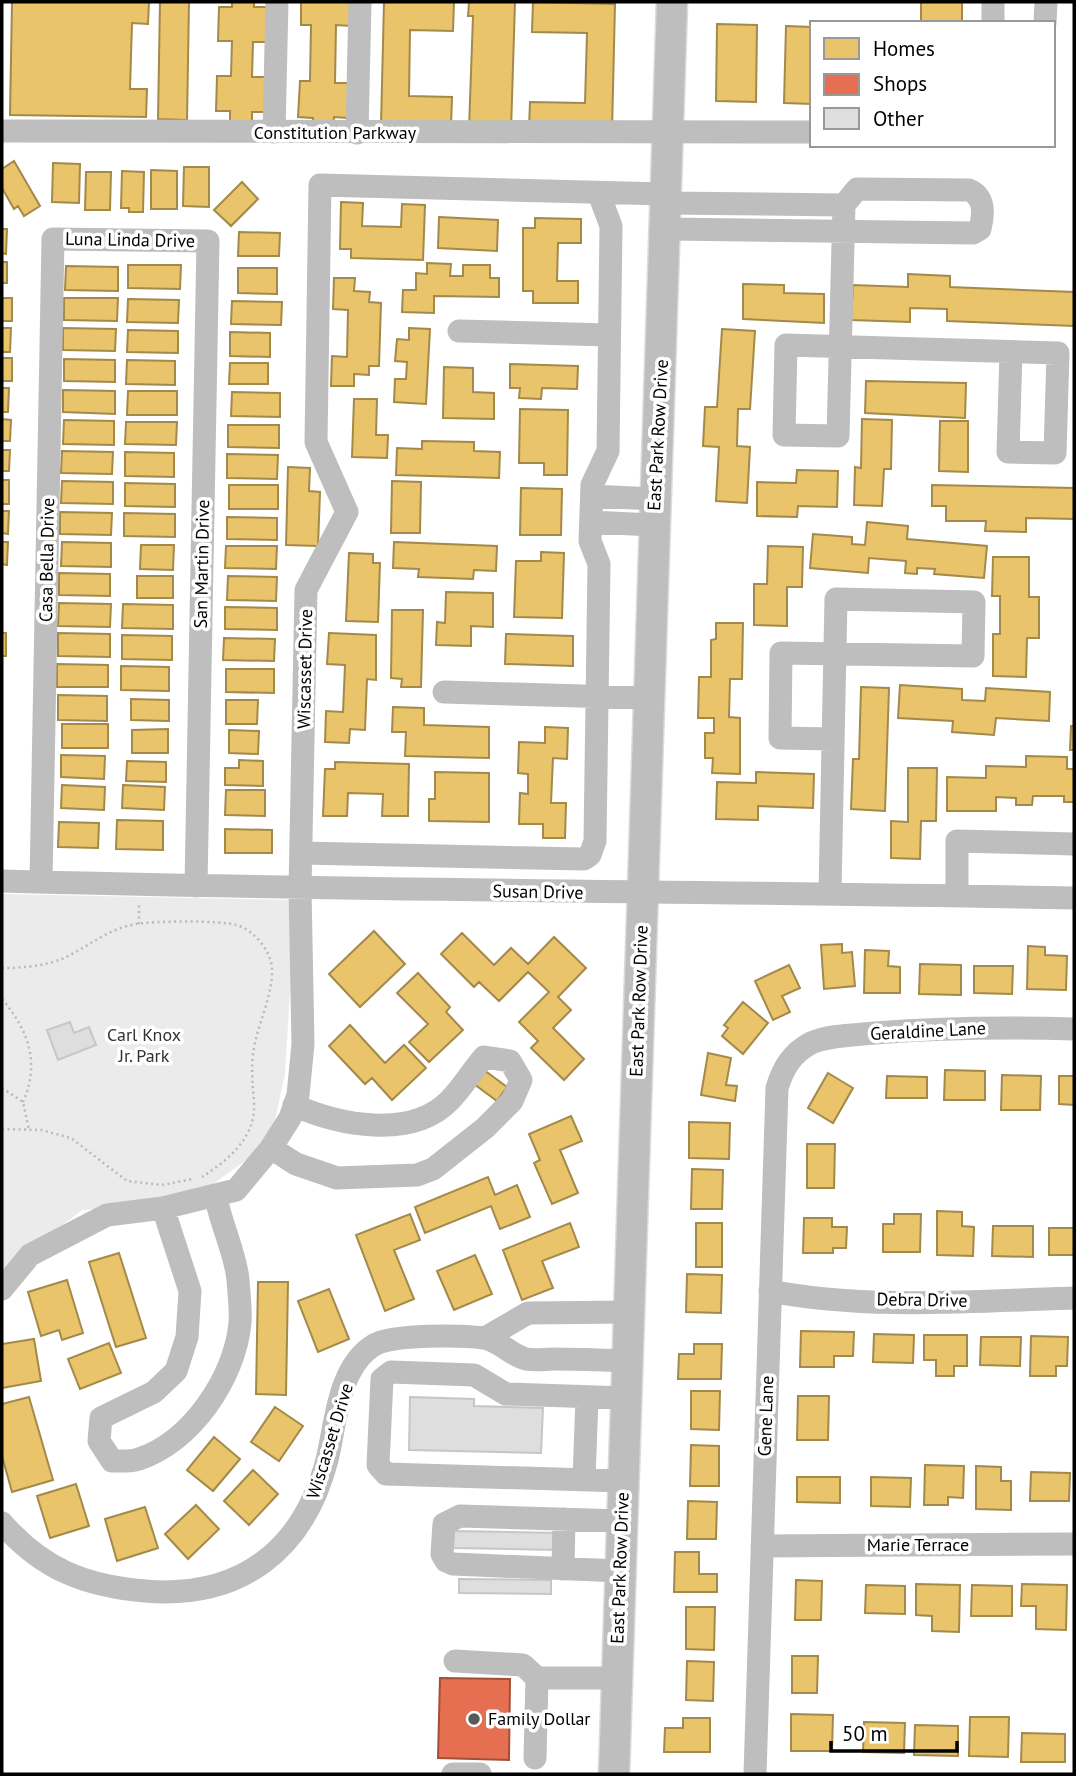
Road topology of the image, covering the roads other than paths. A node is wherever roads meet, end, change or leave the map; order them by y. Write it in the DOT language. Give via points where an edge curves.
graph roads {
  1 [pos="277,2"];
  2 [pos="360,2"];
  3 [pos="672,2"];
  4 [pos="993,2"];
  5 [pos="1046,2"];
  6 [pos="993,21"];
  7 [pos="1045,21"];
  8 [pos="2,131"];
  9 [pos="274,132"];
  10 [pos="810,132"];
  11 [pos="357,133"];
  12 [pos="667,133"];
  13 [pos="599,194"];
  14 [pos="844,205"];
  15 [pos="666,208"];
  16 [pos="844,232"];
  17 [pos="53,239"];
  18 [pos="208,241"];
  19 [pos="459,331"];
  20 [pos="609,335"];
  21 [pos="840,347"];
  22 [pos="1011,352"];
  23 [pos="592,496"];
  24 [pos="654,512"];
  25 [pos="591,522"];
  26 [pos="835,654"];
  27 [pos="444,692"];
  28 [pos="598,696"];
  29 [pos="649,698"];
  30 [pos="833,739"];
  31 [pos="1074,844"];
  32 [pos="301,858"];
  33 [pos="2,881"];
  34 [pos="41,882"];
  35 [pos="196,886"];
  36 [pos="300,890"];
  37 [pos="830,892"];
  38 [pos="643,893"];
  39 [pos="957,895"];
  40 [pos="1074,898"];
  41 [pos="1074,1029"];
  42 [pos="789,1061"];
  43 [pos="294,1105"];
  44 [pos="271,1148"];
  45 [pos="216,1198"];
  46 [pos="163,1208"];
  47 [pos="2,1289"];
  48 [pos="770,1292"];
  49 [pos="1074,1298"];
  50 [pos="629,1312"];
  51 [pos="485,1338"];
  52 [pos="627,1361"];
  53 [pos="586,1397"];
  54 [pos="626,1398"];
  55 [pos="584,1480"];
  56 [pos="623,1481"];
  57 [pos="564,1519"];
  58 [pos="622,1521"];
  59 [pos="2,1523"];
  60 [pos="1074,1544"];
  61 [pos="762,1546"];
  62 [pos="563,1569"];
  63 [pos="620,1571"];
  64 [pos="455,1661"];
  65 [pos="537,1678"];
  66 [pos="617,1678"];
  67 [pos="536,1758"];
  68 [pos="453,1774"];
  69 [pos="480,1774"];
  70 [pos="614,1774"];
  71 [pos="755,1774"];
  1 -- 9 [label="street"];
  2 -- 11 [label="street"];
  3 -- 12 [label="main road, East Park Row Drive"];
  4 -- 6 [label="street"];
  5 -- 7 [label="street"];
  8 -- 9 [label="street, Constitution Parkway"];
  9 -- 11 [label="street, Constitution Parkway"];
  10 -- 12 [label="street, Constitution Parkway"];
  11 -- 12 [label="street, Constitution Parkway"];
  12 -- 15 [label="main road, East Park Row Drive"];
  13 -- 15 [label="street, Wiscasset Drive"];
  13 -- 20 [label="street" via="611,226"];
  13 -- 32 [label="street, Wiscasset Drive" via="320,185 316,442 347,512 306,590"];
  14 -- 15 [label="street"];
  14 -- 16 [label="street"];
  14 -- 16 [label="street" via="856,189 969,190 977,193 983,217 980,229 973,233"];
  15 -- 16 [label="street"];
  15 -- 24 [label="main road, East Park Row Drive"];
  16 -- 21 [label="street"];
  17 -- 18 [label="street, Luna Linda Drive"];
  17 -- 34 [label="street, Casa Bella Drive"];
  18 -- 35 [label="street, San Martin Drive"];
  19 -- 20 [label="street"];
  20 -- 23 [label="street" via="608,451 592,485"];
  21 -- 21 [label="street" via="838,436 784,435 786,345"];
  21 -- 22 [label="street"];
  22 -- 22 [label="street" via="1058,353 1055,453 1008,452"];
  23 -- 24 [label="street"];
  23 -- 25 [label="street"];
  24 -- 25 [label="street"];
  24 -- 29 [label="main road, East Park Row Drive"];
  25 -- 28 [label="street" via="590,541 598,564"];
  26 -- 26 [label="street" via="973,656 974,602 836,599"];
  26 -- 30 [label="street"];
  26 -- 30 [label="street" via="781,653 780,738"];
  27 -- 28 [label="street"];
  28 -- 29 [label="street"];
  28 -- 32 [label="street" via="595,841 584,859"];
  29 -- 38 [label="main road, East Park Row Drive"];
  30 -- 37 [label="street"];
  31 -- 39 [label="street" via="957,841"];
  32 -- 36 [label="street, Wiscasset Drive"];
  33 -- 34 [label="street, Susan Drive"];
  34 -- 35 [label="street, Susan Drive"];
  35 -- 36 [label="street, Susan Drive"];
  36 -- 38 [label="street, Susan Drive"];
  36 -- 43 [label="street, Wiscasset Drive" via="303,1044"];
  37 -- 38 [label="street, Susan Drive"];
  37 -- 39 [label="street, Susan Drive"];
  38 -- 50 [label="main road, East Park Row Drive"];
  39 -- 40 [label="street, Susan Drive"];
  41 -- 42 [label="street, Geraldine Lane" via="932,1029 853,1035 813,1042"];
  42 -- 48 [label="street, Gene Lane" via="777,1088"];
  43 -- 44 [label="street, Wiscasset Drive"];
  43 -- 44 [label="street" via="380,1125 418,1119 450,1101 484,1057 510,1061 521,1080 512,1101 485,1128 417,1175 337,1178 296,1164"];
  44 -- 45 [label="street, Wiscasset Drive" via="236,1191"];
  45 -- 46 [label="street, Wiscasset Drive"];
  45 -- 46 [label="street" via="238,1277 240,1325 226,1374 204,1409 170,1445 137,1460 112,1461 99,1441 100,1419 154,1392 169,1378 176,1371 187,1337 190,1291"];
  46 -- 47 [label="street, Wiscasset Drive" via="107,1215 30,1255"];
  48 -- 49 [label="street, Debra Drive" via="807,1298 925,1301"];
  48 -- 61 [label="street, Gene Lane"];
  50 -- 51 [label="street" via="528,1313"];
  50 -- 52 [label="main road, East Park Row Drive"];
  51 -- 52 [label="street, Wiscasset Drive" via="525,1359"];
  51 -- 59 [label="street, Wiscasset Drive" via="391,1338 372,1346 353,1367 339,1403 326,1461 301,1524 261,1564 206,1591 180,1594 108,1588 78,1579 18,1542"];
  52 -- 54 [label="main road, East Park Row Drive"];
  53 -- 54 [label="street"];
  53 -- 55 [label="street"];
  53 -- 55 [label="street" via="506,1394 474,1375 391,1372 382,1378 378,1465 386,1474"];
  54 -- 56 [label="main road, East Park Row Drive"];
  55 -- 56 [label="street"];
  56 -- 58 [label="main road, East Park Row Drive"];
  57 -- 58 [label="street"];
  57 -- 62 [label="street"];
  57 -- 62 [label="street" via="460,1516 444,1524 442,1554 453,1564"];
  58 -- 63 [label="main road, East Park Row Drive"];
  60 -- 61 [label="street, Marie Terrace"];
  61 -- 71 [label="street, Gene Lane"];
  62 -- 63 [label="street"];
  63 -- 66 [label="main road, East Park Row Drive"];
  64 -- 65 [label="street" via="523,1665"];
  65 -- 66 [label="street"];
  65 -- 67 [label="street"];
  66 -- 70 [label="main road, East Park Row Drive"];
  68 -- 69 [label="street"];
}
